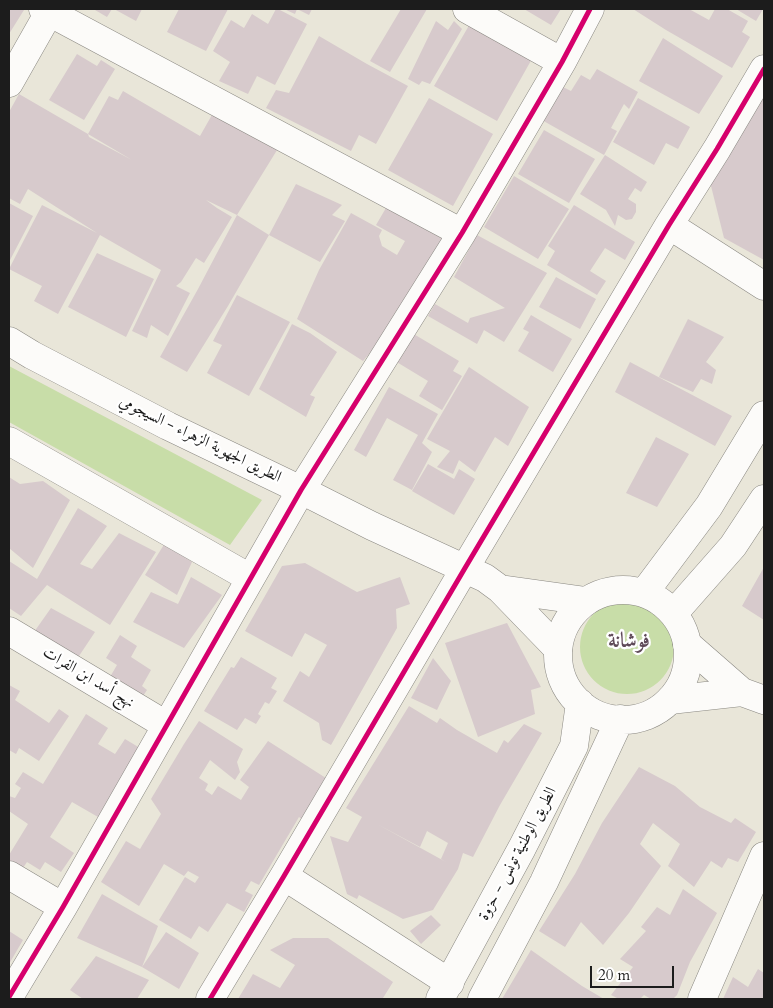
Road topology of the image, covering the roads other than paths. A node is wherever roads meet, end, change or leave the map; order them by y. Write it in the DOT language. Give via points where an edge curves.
graph roads {
  1 [pos="466,9"];
  2 [pos="590,9"];
  3 [pos="48,10"];
  4 [pos="562,62"];
  5 [pos="764,69"];
  6 [pos="9,83"];
  7 [pos="669,226"];
  8 [pos="462,233"];
  9 [pos="764,286"];
  10 [pos="9,341"];
  11 [pos="764,415"];
  12 [pos="9,441"];
  13 [pos="301,490"];
  14 [pos="764,499"];
  15 [pos="465,568"];
  16 [pos="250,578"];
  17 [pos="500,589"];
  18 [pos="644,593"];
  19 [pos="586,601"];
  20 [pos="674,614"];
  21 [pos="9,631"];
  22 [pos="687,644"];
  23 [pos="558,649"];
  24 [pos="753,696"];
  25 [pos="670,700"];
  26 [pos="580,703"];
  27 [pos="620,720"];
  28 [pos="166,725"];
  29 [pos="764,856"];
  30 [pos="9,875"];
  31 [pos="284,876"];
  32 [pos="63,907"];
  33 [pos="445,991"];
  34 [pos="9,997"];
  35 [pos="210,999"];
  36 [pos="482,999"];
  37 [pos="702,999"];
  1 -- 4 [label="street"];
  2 -- 4 [label="street"];
  3 -- 6 [label="street"];
  3 -- 8 [label="street"];
  4 -- 8 [label="street"];
  5 -- 7 [label="street"];
  7 -- 9 [label="street"];
  7 -- 15 [label="street"];
  8 -- 13 [label="street"];
  10 -- 13 [label="street, الطريق الجهوية الزهراء - السيجومي" via="168,426"];
  11 -- 18 [label="street" via="709,506"];
  12 -- 16 [label="street"];
  13 -- 15 [label="street, الطريق الجهوية الزهراء - السيجومي"];
  13 -- 16 [label="street"];
  14 -- 20 [label="street" via="733,546"];
  15 -- 17 [label="street, الطريق الجهوية الزهراء - السيجومي"];
  15 -- 31 [label="street"];
  16 -- 28 [label="street"];
  17 -- 19 [label="street, الطريق الجهوية الزهراء - السيجومي"];
  17 -- 23 [label="street, الطريق الجهوية الزهراء - السيجومي"];
  18 -- 19 [label="street" via="604,592"];
  18 -- 20 [label="street" via="660,601"];
  19 -- 23 [label="street" via="562,630"];
  20 -- 22 [label="street"];
  21 -- 28 [label="street, نهج أسد ابن الفرات"];
  22 -- 24 [label="street"];
  22 -- 25 [label="street" via="687,664 681,684"];
  23 -- 26 [label="street" via="559,669 567,688"];
  24 -- 25 [label="street"];
  25 -- 27 [label="street" via="647,715"];
  26 -- 27 [label="street" via="598,715"];
  26 -- 33 [label="street, الطريق الوطنية تونس - حزوة" via="574,746"];
  27 -- 36 [label="street, الطريق الوطنية تونس - حزوة" via="544,882"];
  28 -- 32 [label="street"];
  29 -- 37 [label="street"];
  30 -- 32 [label="street"];
  31 -- 33 [label="street"];
  31 -- 35 [label="street"];
  32 -- 34 [label="street"];
}
